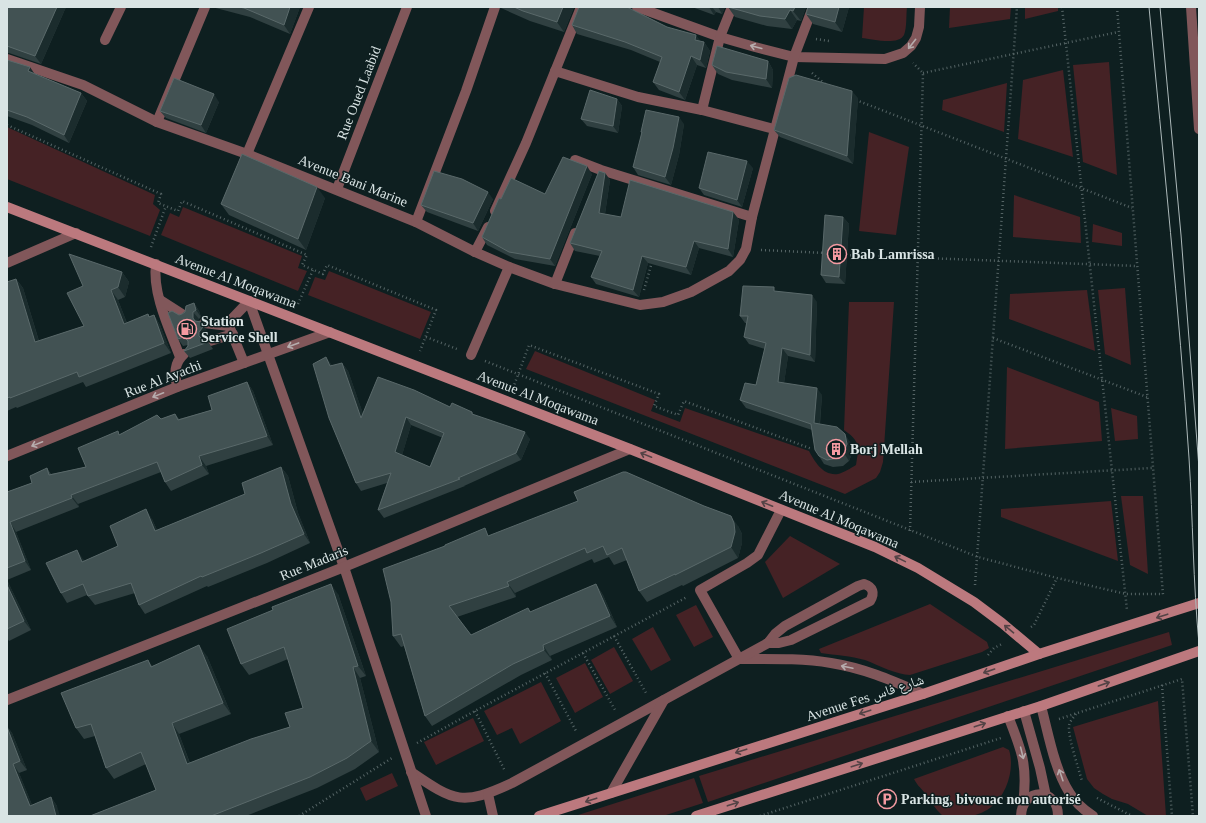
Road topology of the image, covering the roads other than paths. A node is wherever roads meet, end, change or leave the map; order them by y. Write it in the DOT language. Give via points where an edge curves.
graph roads {
  1 [pos="121,7"];
  2 [pos="205,7"];
  3 [pos="309,7"];
  4 [pos="406,7"];
  5 [pos="495,7"];
  6 [pos="581,7"];
  7 [pos="637,7"];
  8 [pos="732,7"];
  9 [pos="813,7"];
  10 [pos="920,7"];
  11 [pos="1191,7"];
  12 [pos="720,37"];
  13 [pos="104,40"];
  14 [pos="794,57"];
  15 [pos="7,59"];
  16 [pos="555,71"];
  17 [pos="702,110"];
  18 [pos="158,122"];
  19 [pos="774,129"];
  20 [pos="1199,129"];
  21 [pos="247,154"];
  22 [pos="575,160"];
  23 [pos="337,189"];
  24 [pos="7,207"];
  25 [pos="752,218"];
  26 [pos="416,222"];
  27 [pos="578,227"];
  28 [pos="76,233"];
  29 [pos="475,252"];
  30 [pos="7,263"];
  31 [pos="156,264"];
  32 [pos="509,267"];
  33 [pos="555,284"];
  34 [pos="160,300"];
  35 [pos="249,301"];
  36 [pos="185,316"];
  37 [pos="204,323"];
  38 [pos="231,330"];
  39 [pos="330,332"];
  40 [pos="210,341"];
  41 [pos="269,354"];
  42 [pos="471,355"];
  43 [pos="244,363"];
  44 [pos="177,387"];
  45 [pos="630,449"];
  46 [pos="7,456"];
  47 [pos="781,510"];
  48 [pos="344,567"];
  49 [pos="1199,603"];
  50 [pos="768,643"];
  51 [pos="1199,651"];
  52 [pos="1039,654"];
  53 [pos="739,658"];
  54 [pos="923,694"];
  55 [pos="7,700"];
  56 [pos="664,700"];
  57 [pos="1041,706"];
  58 [pos="1024,711"];
  59 [pos="1008,716"];
  60 [pos="411,772"];
  61 [pos="611,793"];
  62 [pos="1069,793"];
  63 [pos="488,794"];
  64 [pos="1046,796"];
  65 [pos="1056,804"];
  66 [pos="1022,810"];
  67 [pos="425,816"];
  68 [pos="493,816"];
  69 [pos="539,816"];
  70 [pos="696,816"];
  71 [pos="1011,816"];
  72 [pos="1058,816"];
  73 [pos="1093,816"];
  1 -- 13 [label="street"];
  2 -- 18 [label="street"];
  3 -- 21 [label="street"];
  4 -- 23 [label="street, Rue Oued Laabid"];
  5 -- 26 [label="street"];
  6 -- 16 [label="street"];
  7 -- 12 [label="street"];
  8 -- 12 [label="street"];
  9 -- 14 [label="street"];
  10 -- 14 [label="street, one-way" via="916,38 903,53 885,59"];
  11 -- 20 [label="street"];
  14 -- 12 [label="street, one-way"];
  12 -- 17 [label="street"];
  14 -- 19 [label="street"];
  15 -- 18 [label="street, Avenue Bani Marine" via="83,85"];
  16 -- 17 [label="street" via="638,97"];
  16 -- 29 [label="street" via="526,143"];
  17 -- 19 [label="street"];
  18 -- 21 [label="street, Avenue Bani Marine"];
  19 -- 25 [label="street"];
  21 -- 23 [label="street, Avenue Bani Marine"];
  22 -- 25 [label="street" via="599,173"];
  23 -- 26 [label="street, Avenue Bani Marine"];
  24 -- 28 [label="main road, Avenue Al Moqawama"];
  25 -- 33 [label="street, Avenue Bani Marine" via="746,249 729,271 691,292 663,302 640,305"];
  26 -- 29 [label="street, Avenue Bani Marine"];
  27 -- 33 [label="street"];
  28 -- 30 [label="street"];
  28 -- 31 [label="main road, Avenue Al Moqawama"];
  29 -- 32 [label="street, Avenue Bani Marine"];
  31 -- 34 [label="street"];
  31 -- 35 [label="main road, Avenue Al Moqawama"];
  32 -- 33 [label="street, Avenue Bani Marine"];
  32 -- 42 [label="street"];
  34 -- 36 [label="street"];
  34 -- 44 [label="street" via="184,354 175,366"];
  35 -- 38 [label="street" via="230,320"];
  35 -- 39 [label="main road, Avenue Al Moqawama"];
  35 -- 41 [label="street"];
  37 -- 38 [label="street"];
  38 -- 40 [label="street"];
  38 -- 43 [label="street"];
  39 -- 41 [label="street, Rue Al Ayachi, one-way"];
  39 -- 45 [label="main road, Avenue Al Moqawama"];
  41 -- 43 [label="street, Rue Al Ayachi"];
  41 -- 48 [label="street"];
  43 -- 44 [label="street, Rue Al Ayachi"];
  44 -- 46 [label="street, Rue Al Ayachi, one-way"];
  47 -- 45 [label="main road, Avenue Al Moqawama, one-way"];
  45 -- 48 [label="street, Rue Madaris"];
  52 -- 47 [label="main road, Avenue Al Moqawama, one-way" via="974,602 918,568 875,547"];
  47 -- 53 [label="street" via="758,555 700,590"];
  48 -- 55 [label="street, Rue Madaris"];
  48 -- 60 [label="street"];
  49 -- 52 [label="main road, Avenue Fes شارع فاس, one-way"];
  50 -- 50 [label="street" via="791,640 870,601 873,590 864,584 858,586 785,626"];
  50 -- 53 [label="street"];
  57 -- 51 [label="main road, one-way"];
  52 -- 54 [label="main road, Avenue Fes شارع فاس, one-way"];
  54 -- 53 [label="street, one-way" via="879,675 847,666 797,660"];
  53 -- 56 [label="street"];
  54 -- 61 [label="main road, Avenue Fes شارع فاس, one-way"];
  56 -- 61 [label="street"];
  56 -- 63 [label="street"];
  57 -- 58 [label="main road"];
  62 -- 57 [label="street, one-way" via="1062,780"];
  58 -- 59 [label="main road"];
  58 -- 64 [label="street"];
  59 -- 66 [label="street, one-way" via="1023,756 1026,777"];
  70 -- 59 [label="main road, one-way"];
  60 -- 63 [label="street" via="444,794 454,797 466,798"];
  60 -- 67 [label="street"];
  61 -- 69 [label="main road, Avenue Fes شارع فاس, one-way"];
  62 -- 65 [label="street"];
  62 -- 73 [label="street"];
  63 -- 68 [label="street"];
  64 -- 65 [label="street"];
  64 -- 66 [label="street" via="1033,795"];
  65 -- 72 [label="street"];
  66 -- 71 [label="street"];
}
